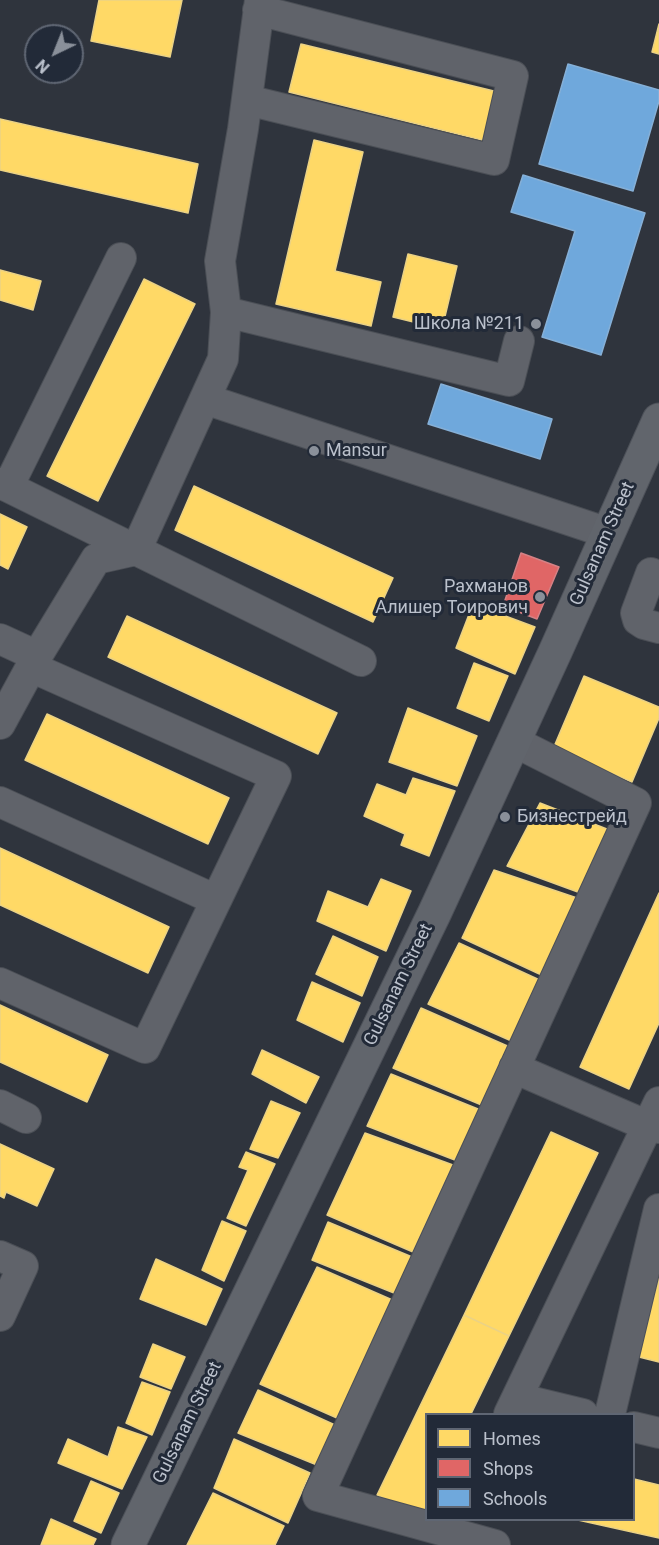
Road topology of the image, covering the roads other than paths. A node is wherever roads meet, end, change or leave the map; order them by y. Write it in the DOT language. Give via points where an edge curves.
graph roads {
  1 [pos="259,5"];
  2 [pos="247,100"];
  3 [pos="121,258"];
  4 [pos="226,312"];
  5 [pos="519,341"];
  6 [pos="206,399"];
  7 [pos="659,420"];
  8 [pos="4,485"];
  9 [pos="608,533"];
  10 [pos="136,550"];
  11 [pos="656,568"];
  12 [pos="659,628"];
  13 [pos="0,639"];
  14 [pos="34,661"];
  15 [pos="361,661"];
  16 [pos="0,724"];
  17 [pos="513,741"];
  18 [pos="0,802"];
  19 [pos="216,900"];
  20 [pos="0,983"];
  21 [pos="514,1068"];
  22 [pos="0,1105"];
  23 [pos="26,1118"];
  24 [pos="655,1119"];
  25 [pos="659,1209"];
  26 [pos="0,1256"];
  27 [pos="0,1316"];
  28 [pos="513,1406"];
  29 [pos="574,1413"];
  30 [pos="610,1413"];
  31 [pos="635,1427"];
  32 [pos="659,1433"];
  33 [pos="475,1537"];
  34 [pos="129,1545"];
  1 -- 2 [label="lane"];
  1 -- 2 [label="lane" via="513,76 494,160"];
  2 -- 4 [label="lane" via="220,261"];
  3 -- 8 [label="lane"];
  4 -- 5 [label="lane" via="509,381"];
  4 -- 6 [label="lane" via="223,359"];
  6 -- 9 [label="lane"];
  6 -- 10 [label="lane"];
  7 -- 9 [label="main road, Gulsanam Street"];
  8 -- 10 [label="lane"];
  9 -- 17 [label="main road, Gulsanam Street"];
  10 -- 14 [label="lane" via="96,559"];
  10 -- 15 [label="lane"];
  11 -- 12 [label="lane" via="636,613 644,624"];
  13 -- 14 [label="lane"];
  14 -- 16 [label="lane"];
  14 -- 19 [label="lane" via="276,776"];
  17 -- 21 [label="lane" via="636,803"];
  17 -- 34 [label="main road, Gulsanam Street" via="430,922"];
  18 -- 19 [label="lane"];
  19 -- 20 [label="lane" via="145,1048"];
  21 -- 24 [label="lane"];
  21 -- 33 [label="lane" via="318,1496"];
  22 -- 23 [label="lane"];
  24 -- 28 [label="lane"];
  25 -- 30 [label="lane"];
  26 -- 27 [label="lane" via="23,1266"];
  28 -- 29 [label="lane"];
  31 -- 32 [label="lane"];
}
